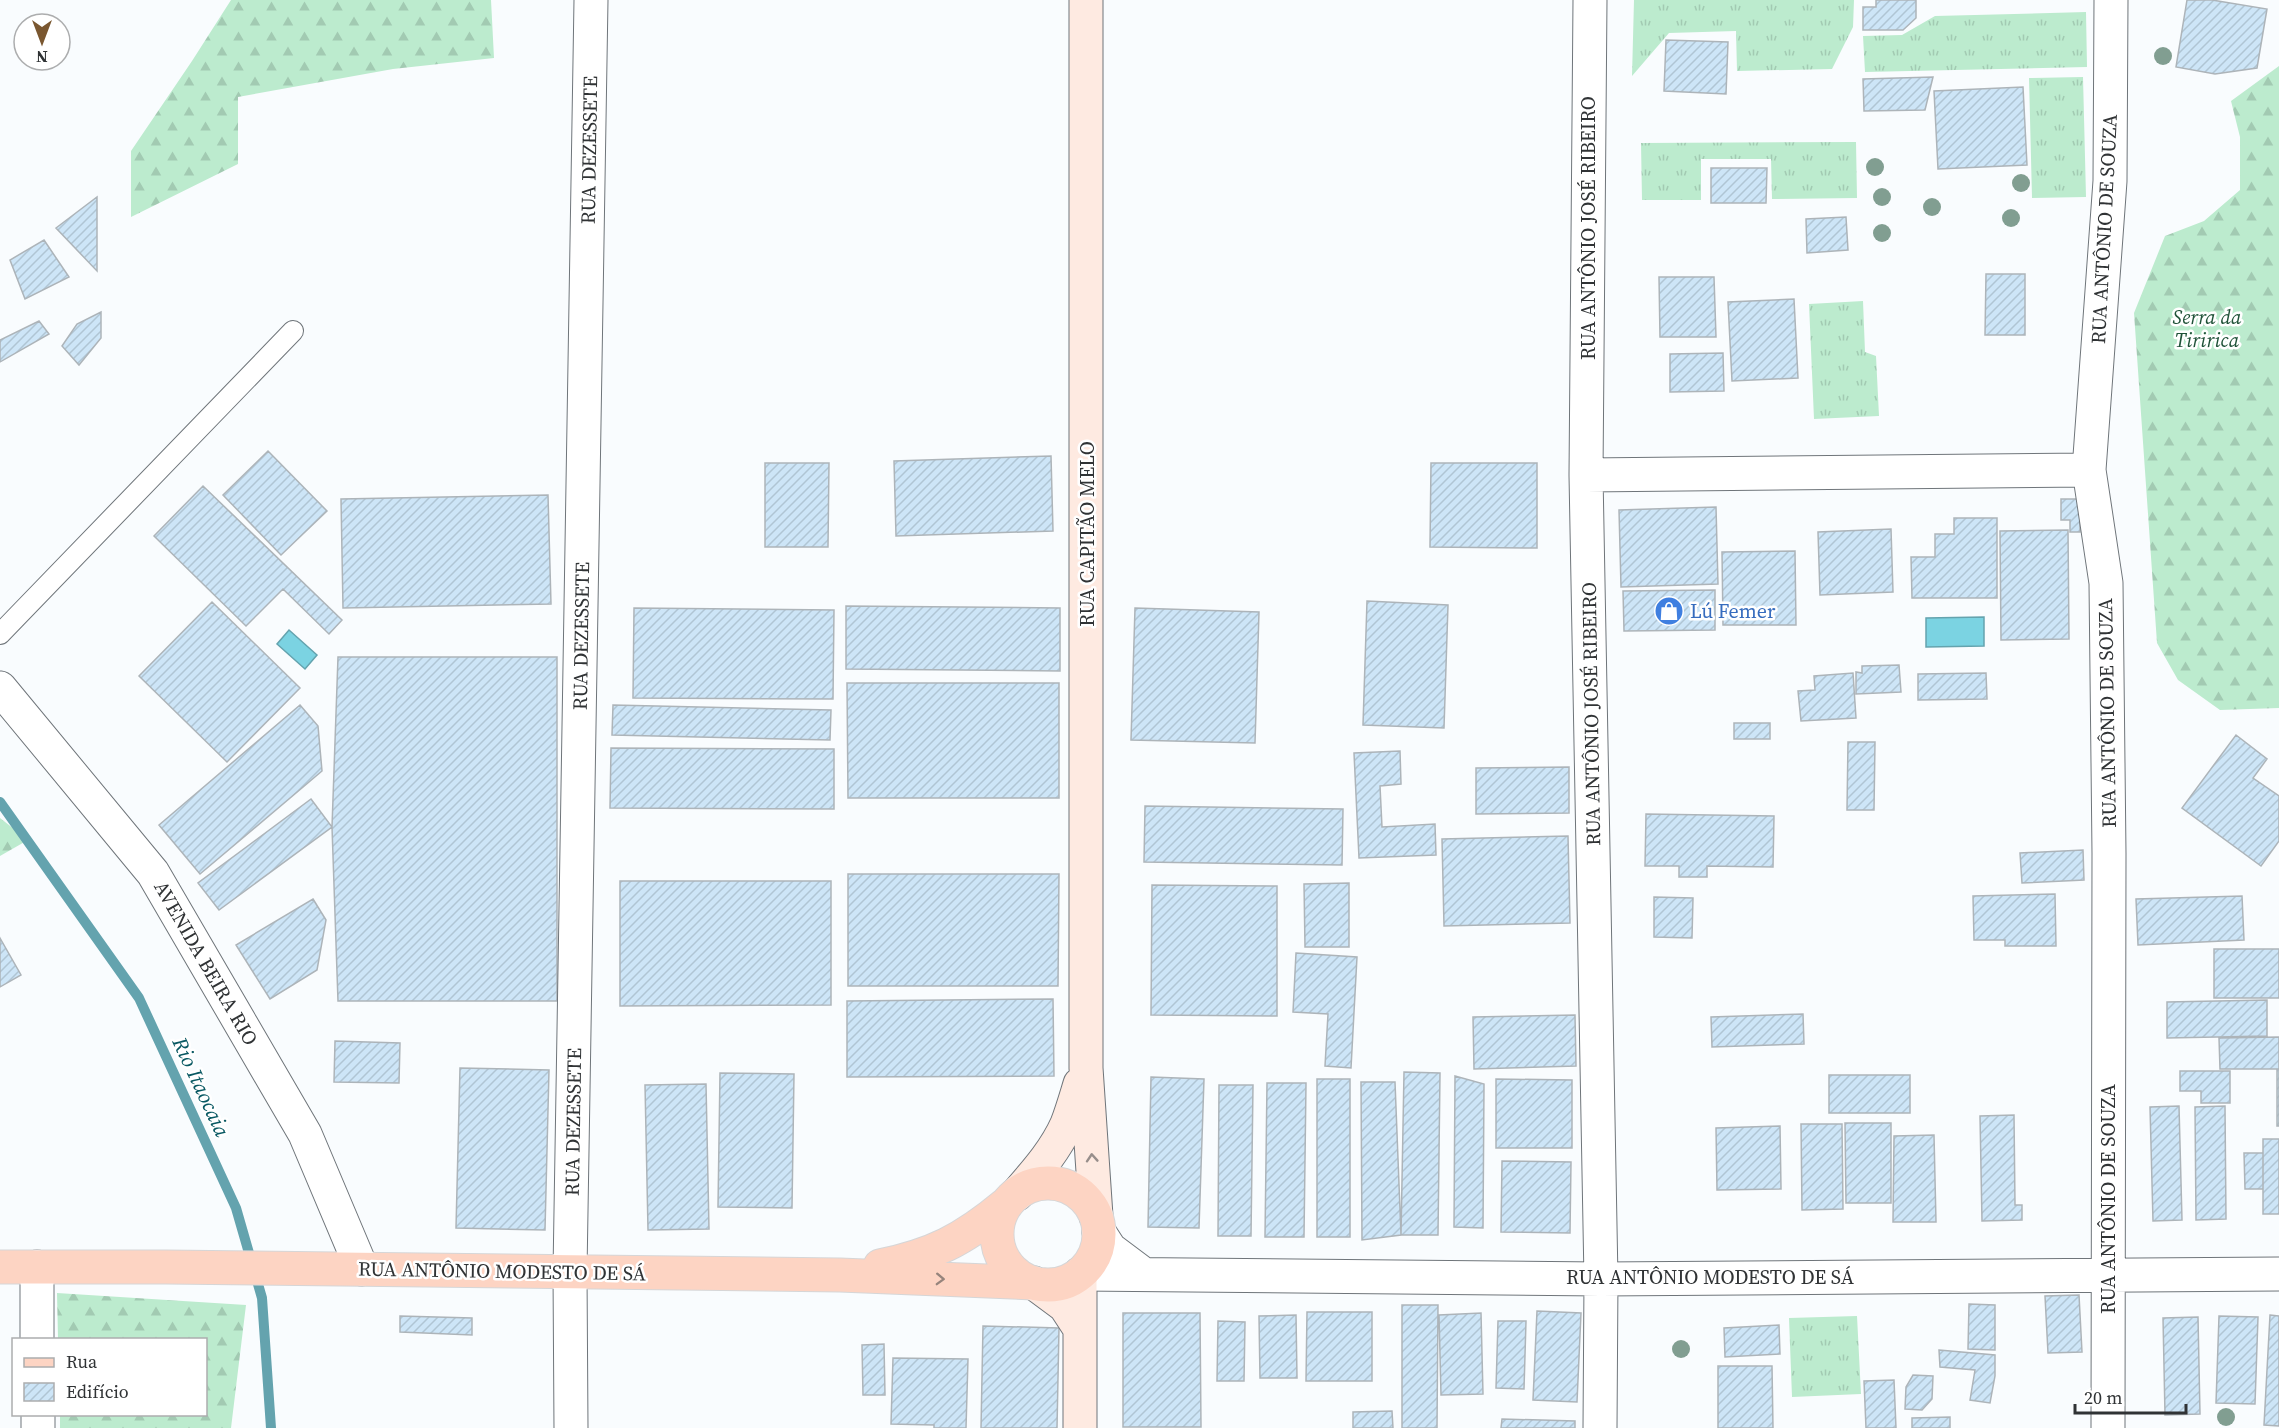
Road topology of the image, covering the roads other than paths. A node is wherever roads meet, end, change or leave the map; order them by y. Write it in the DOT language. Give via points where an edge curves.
graph roads {
  1 [pos="591,0"];
  2 [pos="1086,0"];
  3 [pos="1590,0"];
  4 [pos="2111,0"];
  5 [pos="293,331"];
  6 [pos="2089,470"];
  7 [pos="1587,475"];
  8 [pos="0,634"];
  9 [pos="0,688"];
  10 [pos="1086,1068"];
  11 [pos="1011,1199"];
  12 [pos="1098,1224"];
  13 [pos="0,1267"];
  14 [pos="37,1267"];
  15 [pos="362,1269"];
  16 [pos="570,1272"];
  17 [pos="1142,1273"];
  18 [pos="1080,1274"];
  19 [pos="2107,1274"];
  20 [pos="2279,1274"];
  21 [pos="840,1275"];
  22 [pos="1601,1279"];
  23 [pos="1034,1283"];
  24 [pos="1080,1329"];
  25 [pos="37,1338"];
  26 [pos="571,1428"];
  27 [pos="1080,1428"];
  28 [pos="1600,1428"];
  29 [pos="2108,1428"];
  1 -- 16 [label="street, RUA DEZESSETE"];
  2 -- 10 [label="main road, RUA CAPITÃO MELO"];
  3 -- 7 [label="street, RUA ANTÔNIO JOSÉ RIBEIRO"];
  4 -- 6 [label="street, RUA ANTÔNIO DE SOUZA" via="2110,181"];
  5 -- 8 [label="lane"];
  6 -- 7 [label="street"];
  6 -- 19 [label="street, RUA ANTÔNIO DE SOUZA" via="2106,582"];
  7 -- 22 [label="street, RUA ANTÔNIO JOSÉ RIBEIRO"];
  9 -- 15 [label="street, AVENIDA BEIRA RIO" via="153,873 305,1134"];
  10 -- 11 [label="main road, RUA CAPITÃO MELO" via="1061,1136 1038,1171"];
  12 -- 10 [label="main road, RUA CAPITÃO MELO, one-way"];
  11 -- 12 [label="main road" via="1030,1186 1062,1184 1089,1202"];
  11 -- 21 [label="main road, RUA ANTÔNIO MODESTO DE SÁ" via="957,1241 927,1254"];
  11 -- 23 [label="main road" via="999,1220 1000,1251 1008,1265"];
  12 -- 17 [label="street" via="1110,1249"];
  12 -- 18 [label="main road" via="1097,1247"];
  13 -- 14 [label="main road, RUA ANTÔNIO MODESTO DE SÁ"];
  14 -- 15 [label="main road, RUA ANTÔNIO MODESTO DE SÁ"];
  14 -- 25 [label="street"];
  15 -- 16 [label="main road, RUA ANTÔNIO MODESTO DE SÁ"];
  16 -- 21 [label="main road, RUA ANTÔNIO MODESTO DE SÁ"];
  16 -- 26 [label="street, RUA DEZESSETE"];
  17 -- 18 [label="street, RUA ANTÔNIO MODESTO DE SÁ"];
  17 -- 22 [label="street, RUA ANTÔNIO MODESTO DE SÁ"];
  18 -- 23 [label="main road" via="1066,1282"];
  18 -- 24 [label="main road"];
  19 -- 20 [label="street, RUA ANTÔNIO MODESTO DE SÁ"];
  19 -- 22 [label="street, RUA ANTÔNIO MODESTO DE SÁ"];
  19 -- 29 [label="street, RUA ANTÔNIO DE SOUZA"];
  21 -- 23 [label="main road, RUA ANTÔNIO MODESTO DE SÁ, one-way"];
  22 -- 28 [label="street, RUA ANTÔNIO JOSÉ RIBEIRO"];
  23 -- 24 [label="main road" via="1065,1305"];
  24 -- 27 [label="main road"];
}
